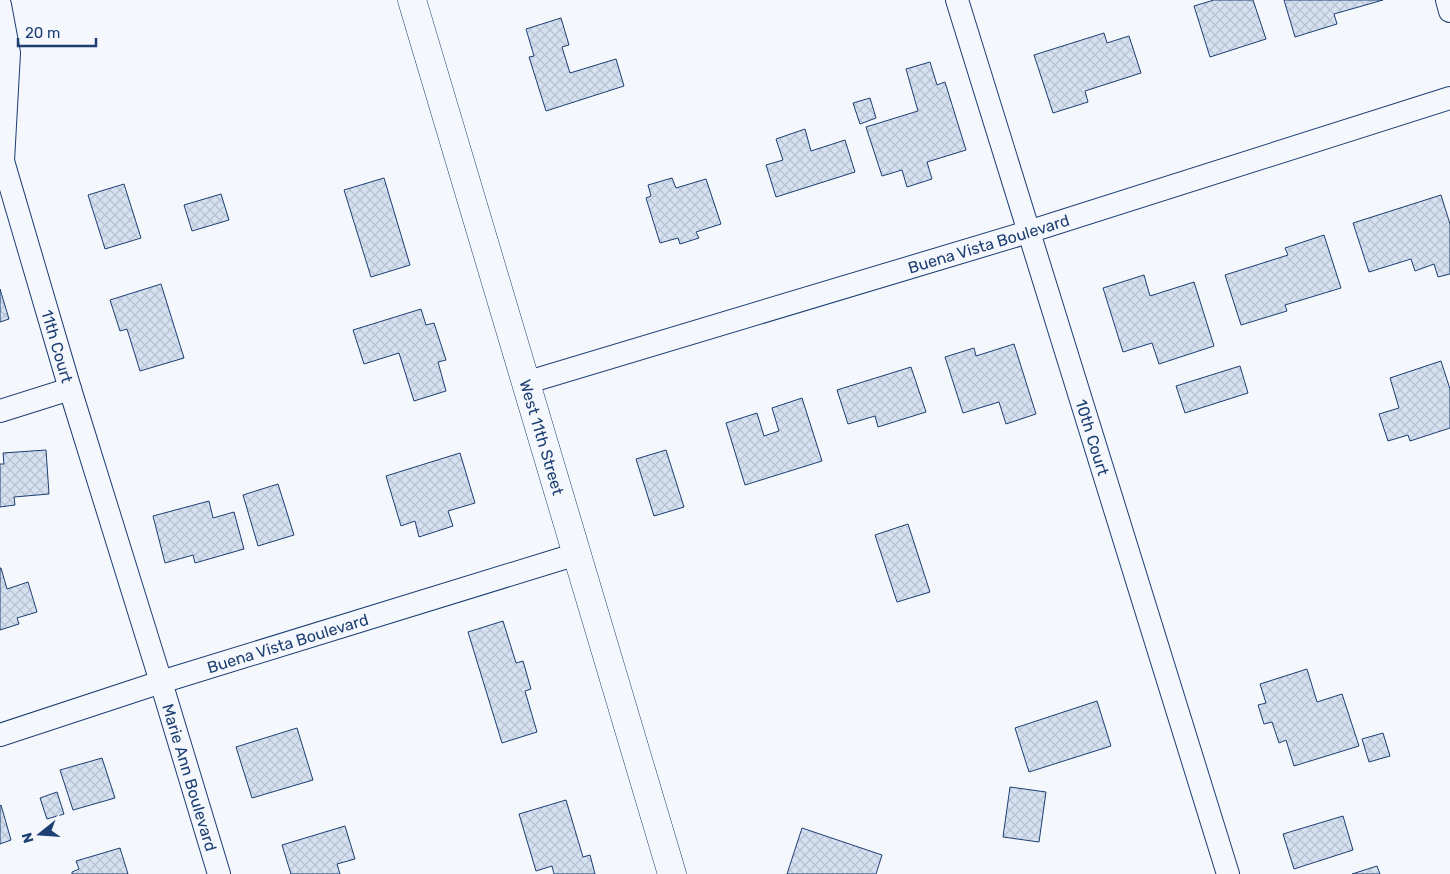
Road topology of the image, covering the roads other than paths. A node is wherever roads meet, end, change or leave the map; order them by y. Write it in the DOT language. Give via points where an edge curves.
graph roads {
  1 [pos="412,0"];
  2 [pos="957,0"];
  3 [pos="1447,0"];
  4 [pos="0,5"];
  5 [pos="1450,11"];
  6 [pos="1450,98"];
  7 [pos="1028,232"];
  8 [pos="525,383"];
  9 [pos="70,389"];
  10 [pos="0,411"];
  11 [pos="577,554"];
  12 [pos="161,682"];
  13 [pos="0,735"];
  14 [pos="219,874"];
  15 [pos="672,874"];
  16 [pos="1228,874"];
  1 -- 8 [label="main road, West 11th Street"];
  2 -- 7 [label="street, 10th Court"];
  3 -- 5 [label="street"];
  4 -- 9 [label="street, 11th Court" via="9,53 3,161"];
  6 -- 7 [label="street, Buena Vista Boulevard"];
  7 -- 8 [label="street, Buena Vista Boulevard"];
  7 -- 16 [label="street, 10th Court"];
  8 -- 11 [label="main road, West 11th Street"];
  9 -- 10 [label="street"];
  9 -- 12 [label="street, 11th Court"];
  11 -- 12 [label="street, Buena Vista Boulevard"];
  11 -- 15 [label="main road, West 11th Street"];
  12 -- 13 [label="street, Buena Vista Boulevard"];
  12 -- 14 [label="street, Marie Ann Boulevard"];
}
